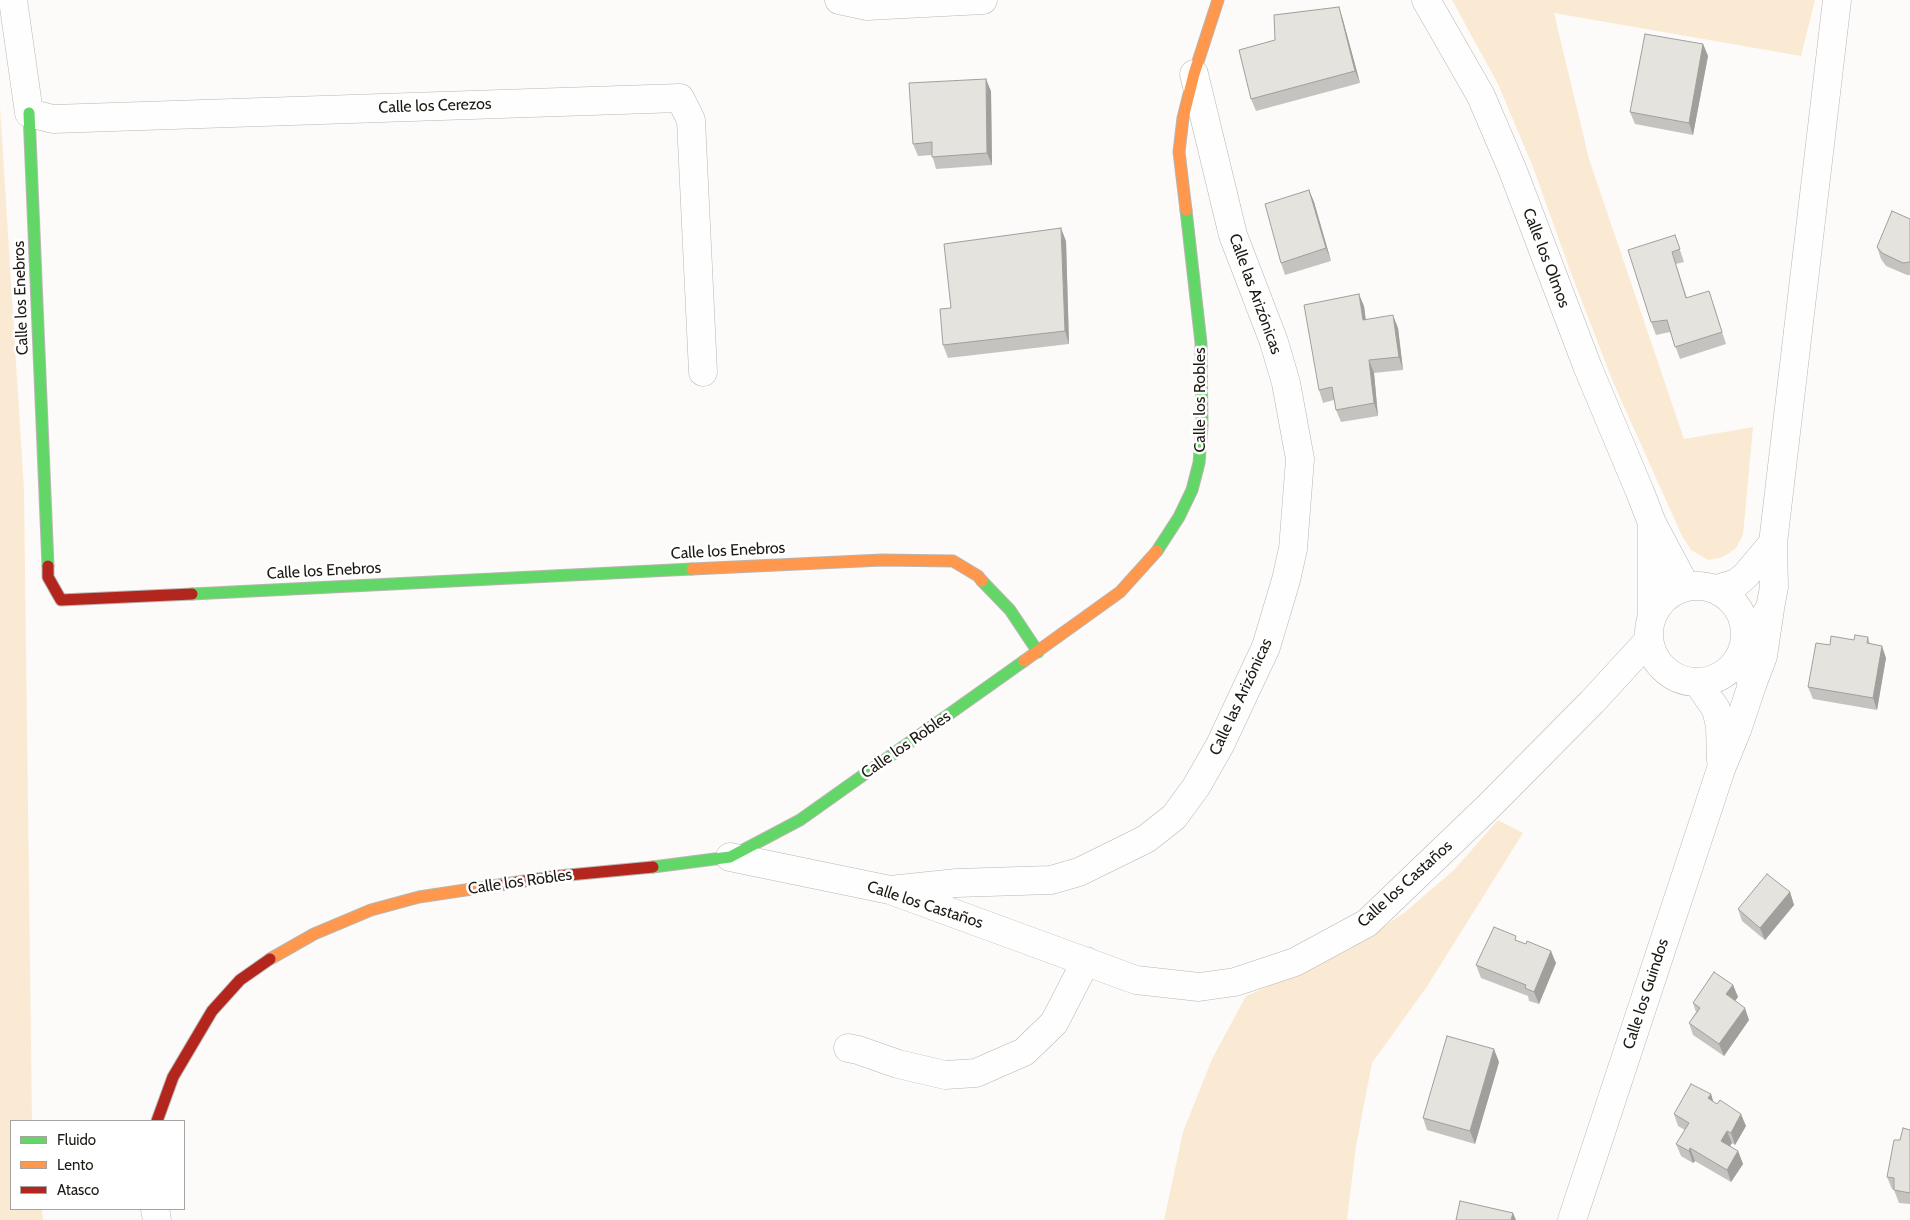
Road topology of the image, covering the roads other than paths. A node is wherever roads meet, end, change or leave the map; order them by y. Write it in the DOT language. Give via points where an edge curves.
graph roads {
  1 [pos="13,0"];
  2 [pos="839,0"];
  3 [pos="983,0"];
  4 [pos="1218,0"];
  5 [pos="1426,0"];
  6 [pos="1836,0"];
  7 [pos="1194,74"];
  8 [pos="29,113"];
  9 [pos="703,372"];
  10 [pos="1652,524"];
  11 [pos="1774,543"];
  12 [pos="1686,587"];
  13 [pos="1717,589"];
  14 [pos="1770,608"];
  15 [pos="1650,628"];
  16 [pos="1743,648"];
  17 [pos="1038,652"];
  18 [pos="1662,668"];
  19 [pos="1698,683"];
  20 [pos="1752,685"];
  21 [pos="1592,702"];
  22 [pos="1721,769"];
  23 [pos="730,857"];
  24 [pos="890,890"];
  25 [pos="1086,961"];
  26 [pos="848,1048"];
  27 [pos="157,1120"];
  28 [pos="1572,1220"];
  1 -- 8 [label="street"];
  2 -- 3 [label="street" via="867,6"];
  4 -- 7 [label="street, Calle los Robles"];
  5 -- 10 [label="street, Calle los Olmos" via="1481,96"];
  6 -- 11 [label="street"];
  7 -- 17 [label="street, Calle los Robles" via="1179,152 1201,343 1202,426 1199,463 1192,490 1154,555 1140,571 1120,592"];
  7 -- 24 [label="street, Calle las Arizónicas" via="1233,235 1274,342 1286,383 1300,459 1293,549 1266,647 1220,745 1196,787 1174,817 1146,840 1079,872 1050,880"];
  8 -- 9 [label="street, Calle los Cerezos" via="53,118 680,98 691,120"];
  8 -- 17 [label="street, Calle los Enebros" via="48,578 61,600 872,560 953,561 978,576 1004,603"];
  10 -- 12 [label="street, Calle los Olmos"];
  10 -- 15 [label="street, Calle los Olmos"];
  11 -- 13 [label="street" via="1742,579"];
  11 -- 14 [label="street" via="1774,587"];
  12 -- 13 [label="street"];
  12 -- 15 [label="street" via="1660,603"];
  13 -- 16 [label="street" via="1733,601 1743,618"];
  14 -- 16 [label="street"];
  14 -- 20 [label="street" via="1763,656"];
  15 -- 18 [label="street" via="1652,652"];
  15 -- 21 [label="street, Calle los Castaños"];
  16 -- 19 [label="street" via="1729,671 1714,680"];
  16 -- 20 [label="street"];
  17 -- 23 [label="street, Calle los Robles" via="800,820"];
  18 -- 19 [label="street" via="1678,680"];
  18 -- 21 [label="street, Calle los Castaños"];
  19 -- 22 [label="street, Calle los Guindos" via="1716,709 1720,726"];
  20 -- 22 [label="street, Calle los Guindos"];
  21 -- 25 [label="street, Calle los Castaños" via="1367,923 1295,962 1236,982 1198,987 1136,980"];
  22 -- 28 [label="street, Calle los Guindos"];
  23 -- 24 [label="street, Calle los Castaños"];
  23 -- 27 [label="street, Calle los Robles" via="558,876 419,897 371,910 314,934 275,955 240,980 212,1011 173,1077"];
  24 -- 25 [label="street, Calle los Castaños"];
  25 -- 26 [label="street" via="1054,1022 1024,1052 976,1074 945,1075"];
}
